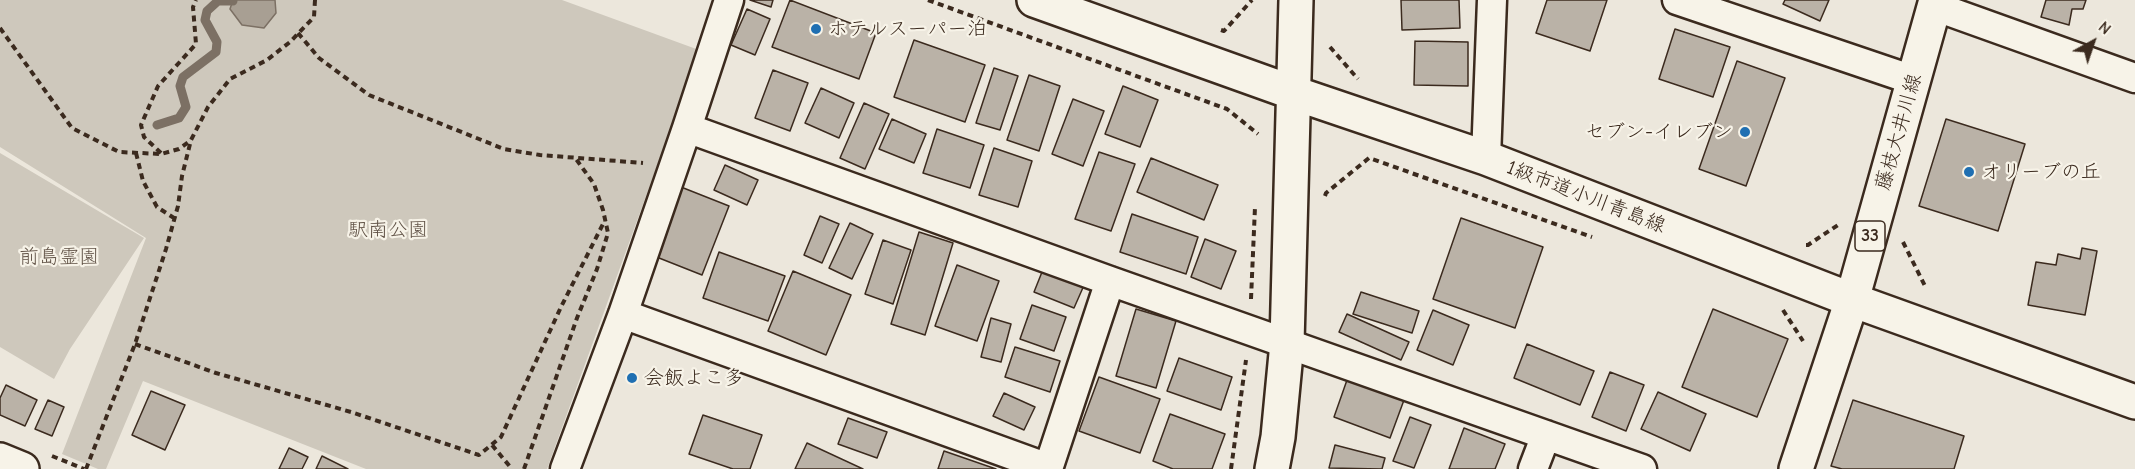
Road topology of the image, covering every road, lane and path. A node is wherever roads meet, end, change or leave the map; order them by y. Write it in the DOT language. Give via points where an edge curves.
graph roads {
  1 [pos="196,0"];
  2 [pos="315,0"];
  3 [pos="729,0"];
  4 [pos="927,0"];
  5 [pos="1034,0"];
  6 [pos="1251,0"];
  7 [pos="1296,0"];
  8 [pos="1492,0"];
  9 [pos="1677,0"];
  10 [pos="1935,3"];
  11 [pos="1706,4"];
  12 [pos="1084,9"];
  13 [pos="1214,27"];
  14 [pos="0,28"];
  15 [pos="298,33"];
  16 [pos="1330,39"];
  17 [pos="2135,78"];
  18 [pos="1913,80"];
  19 [pos="1364,86"];
  20 [pos="1294,93"];
  21 [pos="687,128"];
  22 [pos="191,140"];
  23 [pos="1258,144"];
  24 [pos="136,153"];
  25 [pos="161,154"];
  26 [pos="576,158"];
  27 [pos="1486,158"];
  28 [pos="674,166"];
  29 [pos="1255,202"];
  30 [pos="1325,205"];
  31 [pos="174,218"];
  32 [pos="605,220"];
  33 [pos="1843,222"];
  34 [pos="1601,241"];
  35 [pos="1797,241"];
  36 [pos="1110,281"];
  37 [pos="1852,300"];
  38 [pos="1778,304"];
  39 [pos="623,314"];
  40 [pos="1250,330"];
  41 [pos="1287,343"];
  42 [pos="135,344"];
  43 [pos="1804,347"];
  44 [pos="2135,402"];
  45 [pos="1546,435"];
  46 [pos="492,445"];
  47 [pos="0,460"];
  48 [pos="22,469"];
  49 [pos="86,469"];
  50 [pos="512,469"];
  51 [pos="524,469"];
  52 [pos="565,469"];
  53 [pos="1048,469"];
  54 [pos="1231,469"];
  55 [pos="1272,469"];
  56 [pos="1533,469"];
  57 [pos="1642,469"];
  58 [pos="1796,469"];
  1 -- 25 [label="path" via="196,44 158,86 141,125 144,137"];
  2 -- 15 [label="path" via="314,17"];
  3 -- 21 [label="street"];
  4 -- 23 [label="path" via="1227,109 1258,132"];
  5 -- 12 [label="street, 1級市道小川青島線"];
  6 -- 13 [label="path" via="1224,31"];
  7 -- 20 [label="street"];
  8 -- 27 [label="street"];
  9 -- 11 [label="street"];
  10 -- 17 [label="street"];
  10 -- 18 [label="street, 藤枝大井川線 / 33"];
  11 -- 18 [label="street"];
  12 -- 20 [label="street, 1級市道小川青島線"];
  14 -- 24 [label="path" via="72,128 118,152"];
  15 -- 22 [label="path" via="267,60 230,79 208,107"];
  15 -- 26 [label="path" via="319,58 369,95 504,149"];
  16 -- 19 [label="path" via="1330,48"];
  18 -- 37 [label="street, 藤枝大井川線 / 33"];
  20 -- 27 [label="street, 1級市道小川青島線"];
  20 -- 41 [label="street"];
  21 -- 28 [label="street"];
  21 -- 36 [label="street"];
  22 -- 25 [label="path" via="179,149"];
  22 -- 31 [label="path"];
  24 -- 25 [label="path"];
  24 -- 31 [label="path" via="157,207"];
  26 -- 28 [label="path"];
  26 -- 32 [label="path" via="594,184"];
  27 -- 37 [label="street, 1級市道小川青島線"];
  28 -- 39 [label="street"];
  29 -- 40 [label="path"];
  30 -- 34 [label="path" via="1326,193 1369,158"];
  31 -- 42 [label="path"];
  32 -- 46 [label="path" via="501,437"];
  32 -- 51 [label="path" via="608,233 597,268"];
  33 -- 35 [label="path" via="1808,245"];
  36 -- 40 [label="street"];
  36 -- 53 [label="street"];
  37 -- 44 [label="street, 1級市道小川青島線"];
  37 -- 58 [label="street, 藤枝大井川線 / 33"];
  38 -- 43 [label="path" via="1802,337"];
  39 -- 52 [label="street"];
  39 -- 53 [label="street"];
  40 -- 41 [label="street"];
  40 -- 54 [label="path"];
  41 -- 45 [label="street"];
  41 -- 55 [label="street"];
  42 -- 46 [label="path" via="479,455"];
  42 -- 49 [label="path"];
  45 -- 56 [label="street"];
  45 -- 57 [label="street"];
  46 -- 50 [label="path"];
  47 -- 48 [label="street"];
}
